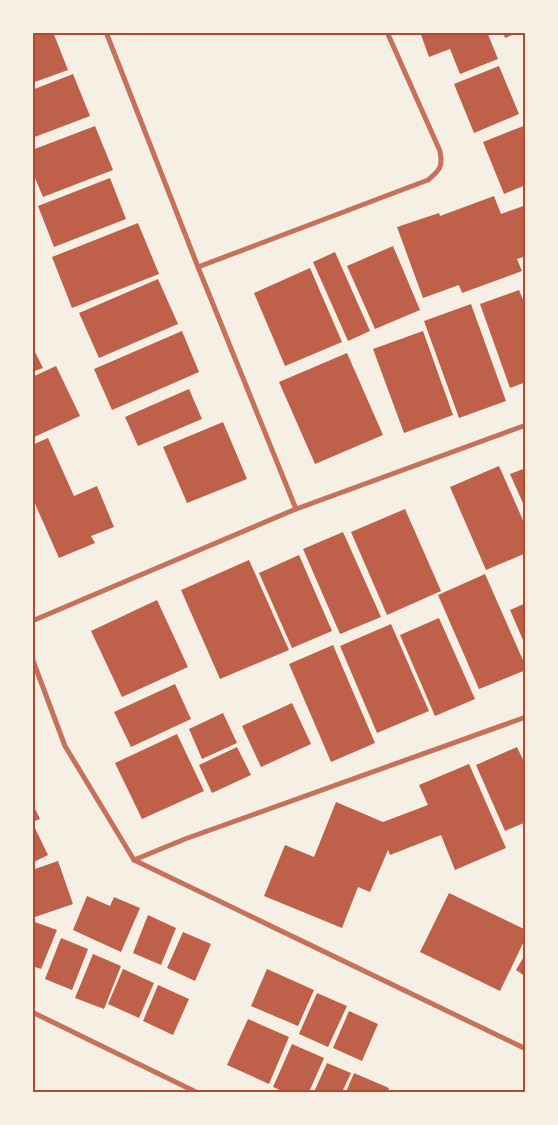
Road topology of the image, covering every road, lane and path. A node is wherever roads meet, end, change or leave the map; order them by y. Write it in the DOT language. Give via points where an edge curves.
graph roads {
  1 [pos="106,32"];
  2 [pos="388,32"];
  3 [pos="198,267"];
  4 [pos="526,425"];
  5 [pos="296,509"];
  6 [pos="32,621"];
  7 [pos="32,658"];
  8 [pos="526,717"];
  9 [pos="134,860"];
  10 [pos="32,1012"];
  11 [pos="526,1050"];
  12 [pos="196,1092"];
  1 -- 3 [label="street"];
  2 -- 3 [label="street" via="440,151 442,162 436,174 428,180"];
  3 -- 5 [label="street"];
  4 -- 5 [label="street"];
  5 -- 6 [label="street"];
  7 -- 9 [label="street" via="65,746"];
  8 -- 9 [label="street"];
  9 -- 11 [label="street"];
  10 -- 12 [label="street"];
}
